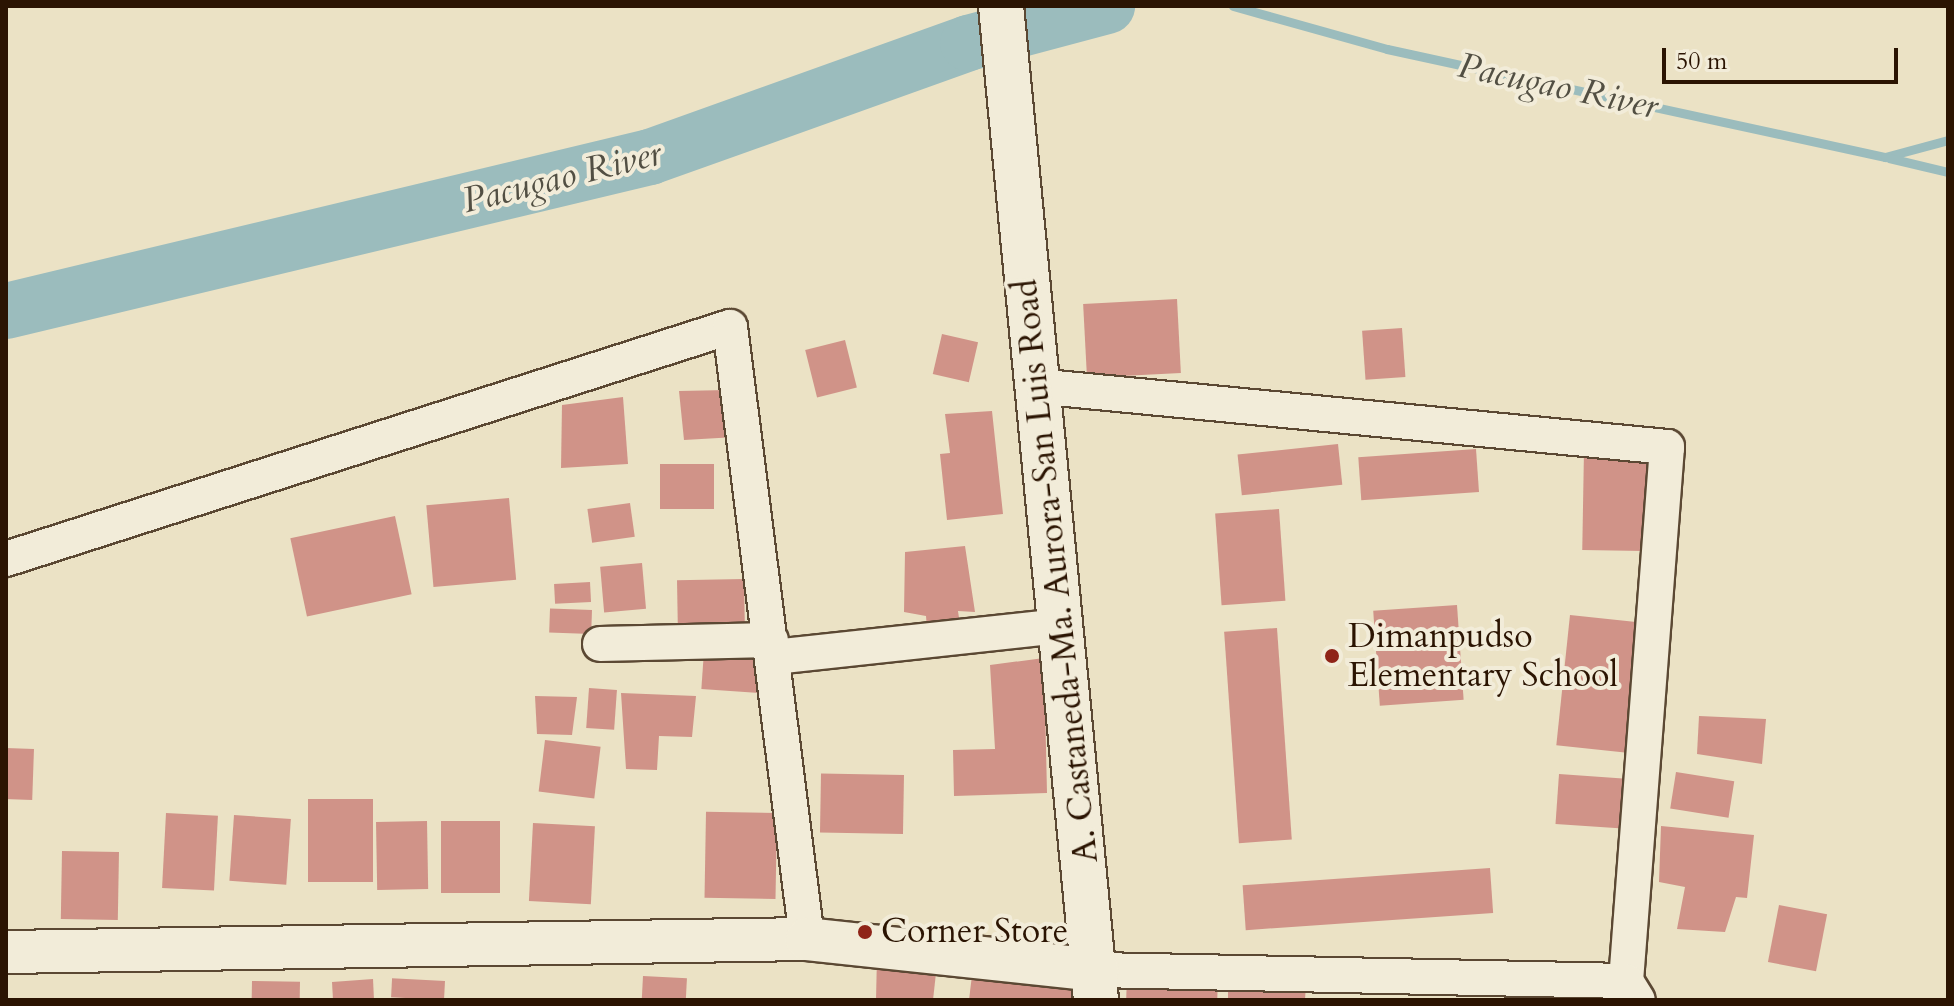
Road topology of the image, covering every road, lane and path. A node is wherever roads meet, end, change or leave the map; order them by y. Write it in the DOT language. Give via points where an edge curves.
graph roads {
  1 [pos="1001,6"];
  2 [pos="1035,386"];
  3 [pos="6,559"];
  4 [pos="1061,626"];
  5 [pos="600,644"];
  6 [pos="772,649"];
  7 [pos="807,939"];
  8 [pos="6,952"];
  9 [pos="1097,985"];
  10 [pos="1632,991"];
  1 -- 2 [label="main road, A. Castaneda-Ma. Aurora-San Luis Road"];
  2 -- 4 [label="main road, A. Castaneda-Ma. Aurora-San Luis Road"];
  2 -- 10 [label="street" via="1667,447"];
  3 -- 6 [label="street" via="730,327"];
  4 -- 6 [label="street"];
  4 -- 9 [label="main road, A. Castaneda-Ma. Aurora-San Luis Road"];
  5 -- 6 [label="street"];
  6 -- 7 [label="street"];
  7 -- 8 [label="street"];
  7 -- 9 [label="street"];
  9 -- 10 [label="street"];
}
